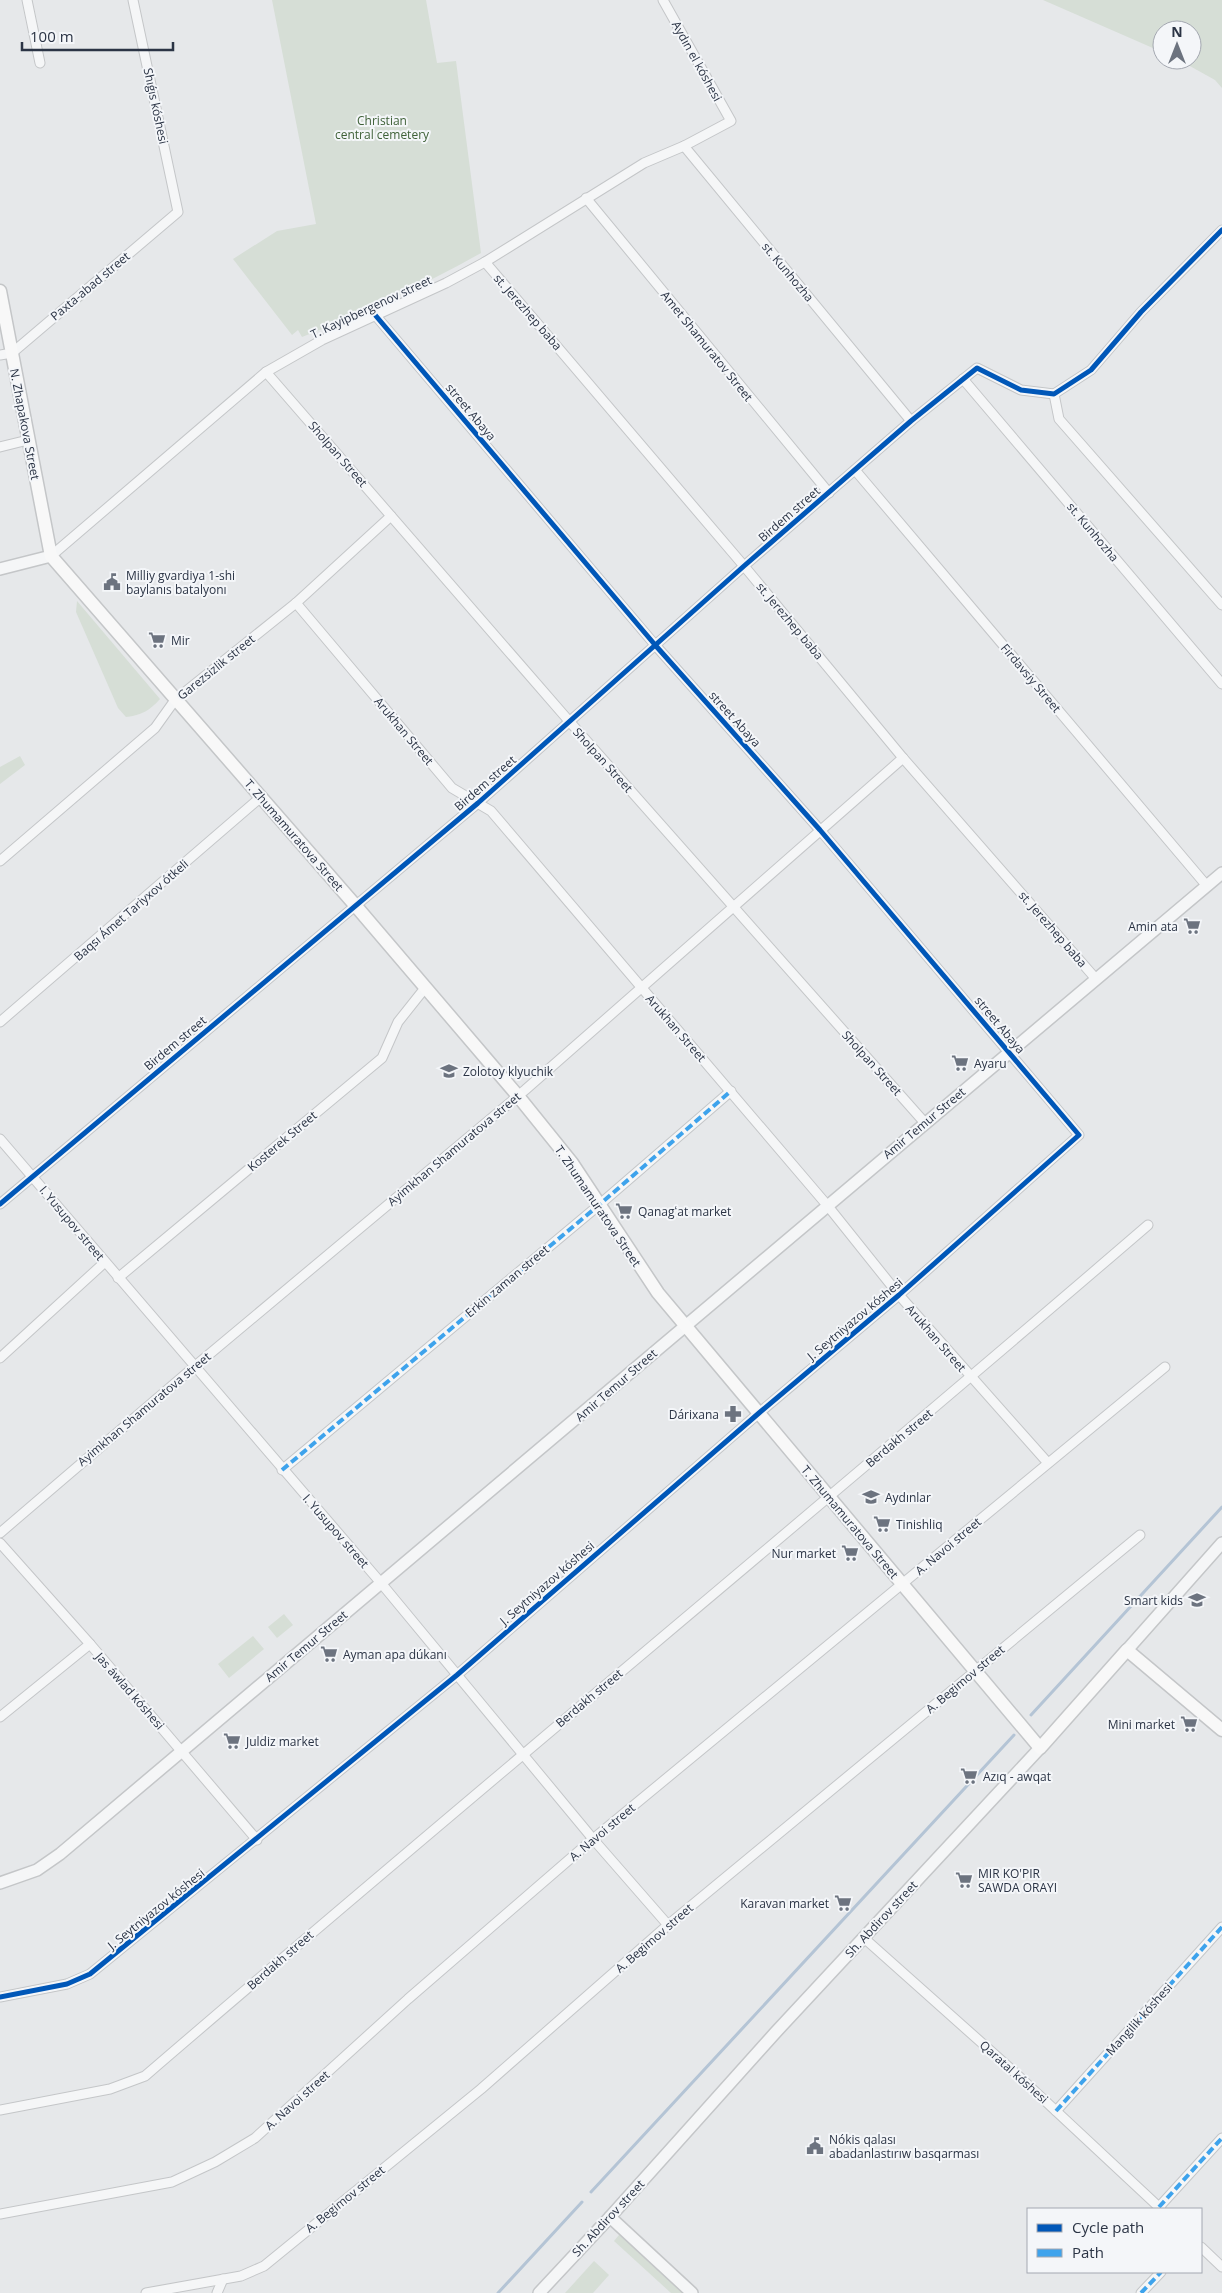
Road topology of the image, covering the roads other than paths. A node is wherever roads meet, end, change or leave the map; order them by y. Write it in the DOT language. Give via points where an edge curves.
graph roads {
  1 [pos="27,0"];
  2 [pos="133,0"];
  3 [pos="662,0"];
  4 [pos="40,63"];
  5 [pos="730,121"];
  6 [pos="684,146"];
  7 [pos="586,198"];
  8 [pos="178,212"];
  9 [pos="1222,230"];
  10 [pos="485,262"];
  11 [pos="0,291"];
  12 [pos="376,316"];
  13 [pos="6,354"];
  14 [pos="266,372"];
  15 [pos="963,380"];
  16 [pos="1054,394"];
  17 [pos="911,422"];
  18 [pos="28,440"];
  19 [pos="0,446"];
  20 [pos="855,470"];
  21 [pos="828,493"];
  22 [pos="391,516"];
  23 [pos="51,556"];
  24 [pos="744,566"];
  25 [pos="0,569"];
  26 [pos="296,603"];
  27 [pos="1222,606"];
  28 [pos="656,646"];
  29 [pos="1222,684"];
  30 [pos="175,700"];
  31 [pos="569,721"];
  32 [pos="903,758"];
  33 [pos="261,797"];
  34 [pos="478,803"];
  35 [pos="820,830"];
  36 [pos="0,861"];
  37 [pos="1222,873"];
  38 [pos="1207,886"];
  39 [pos="355,905"];
  40 [pos="733,906"];
  41 [pos="1096,978"];
  42 [pos="425,988"];
  43 [pos="642,989"];
  44 [pos="0,1022"];
  45 [pos="1009,1051"];
  46 [pos="731,1091"];
  47 [pos="518,1096"];
  48 [pos="924,1123"];
  49 [pos="1079,1135"];
  50 [pos="0,1139"];
  51 [pos="32,1176"];
  52 [pos="0,1204"];
  53 [pos="599,1205"];
  54 [pos="827,1205"];
  55 [pos="1148,1225"];
  56 [pos="105,1262"];
  57 [pos="118,1278"];
  58 [pos="899,1295"];
  59 [pos="685,1326"];
  60 [pos="0,1358"];
  61 [pos="194,1367"];
  62 [pos="1165,1367"];
  63 [pos="971,1378"];
  64 [pos="759,1413"];
  65 [pos="1048,1463"];
  66 [pos="282,1470"];
  67 [pos="828,1498"];
  68 [pos="0,1533"];
  69 [pos="1140,1535"];
  70 [pos="1222,1543"];
  71 [pos="0,1544"];
  72 [pos="382,1584"];
  73 [pos="902,1584"];
  74 [pos="90,1644"];
  75 [pos="1127,1650"];
  76 [pos="976,1670"];
  77 [pos="457,1675"];
  78 [pos="0,1717"];
  79 [pos="1222,1730"];
  80 [pos="1040,1748"];
  81 [pos="183,1752"];
  82 [pos="524,1753"];
  83 [pos="593,1838"];
  84 [pos="257,1840"];
  85 [pos="0,1883"];
  86 [pos="668,1925"];
  87 [pos="1222,1927"];
  88 [pos="864,1938"];
  89 [pos="0,1997"];
  90 [pos="0,2110"];
  91 [pos="1056,2111"];
  92 [pos="1222,2138"];
  93 [pos="1160,2208"];
  94 [pos="0,2214"];
  95 [pos="610,2217"];
  96 [pos="1202,2248"];
  97 [pos="1222,2267"];
  98 [pos="1160,2273"];
  99 [pos="223,2279"];
  100 [pos="146,2293"];
  101 [pos="216,2293"];
  102 [pos="539,2293"];
  103 [pos="692,2293"];
  104 [pos="1141,2293"];
  1 -- 4 [label="street"];
  2 -- 8 [label="street, Shıǵıs kóshesi"];
  3 -- 5 [label="street, Aydın el kóshesi"];
  5 -- 6 [label="street, T. Kayipbergenov street"];
  6 -- 7 [label="street, T. Kayipbergenov street" via="644,163"];
  6 -- 17 [label="street, st. Kunhozha"];
  7 -- 10 [label="street, T. Kayipbergenov street"];
  7 -- 21 [label="street, Amet Shamuratov Street"];
  8 -- 13 [label="street, Paxta-abad street"];
  9 -- 16 [label="street" via="1141,312 1091,370"];
  10 -- 12 [label="street, T. Kayipbergenov street"];
  10 -- 24 [label="street, st. Jerezhep baba"];
  11 -- 13 [label="main road, N. Zhapakova Street"];
  12 -- 14 [label="street, T. Kayipbergenov street" via="322,340"];
  12 -- 28 [label="street, street Abaya"];
  13 -- 18 [label="main road, N. Zhapakova Street"];
  14 -- 22 [label="street, Sholpan Street"];
  14 -- 23 [label="street, T. Kayipbergenov street"];
  15 -- 16 [label="street, Birdem street" via="977,368 1021,390"];
  15 -- 17 [label="street, Birdem street"];
  15 -- 29 [label="street, st. Kunhozha"];
  16 -- 27 [label="street" via="1059,419"];
  17 -- 20 [label="street, Birdem street"];
  18 -- 19 [label="street"];
  18 -- 23 [label="main road, N. Zhapakova Street"];
  20 -- 21 [label="street, Birdem street"];
  20 -- 38 [label="street, Firdavsiy Street"];
  21 -- 24 [label="street, Birdem street"];
  22 -- 26 [label="street, Garezsizlik street"];
  22 -- 31 [label="street, Sholpan Street"];
  23 -- 25 [label="street, T. Kayipbergenov street"];
  23 -- 30 [label="main road, T. Zhumamuratova Street"];
  24 -- 28 [label="street, Birdem street"];
  24 -- 32 [label="street, st. Jerezhep baba"];
  26 -- 30 [label="street, Garezsizlik street"];
  26 -- 34 [label="street, Arukhan Street" via="452,788"];
  28 -- 31 [label="street, Birdem street"];
  28 -- 35 [label="street, street Abaya"];
  30 -- 33 [label="main road, T. Zhumamuratova Street"];
  30 -- 36 [label="street, Garezsizlik street" via="155,728"];
  31 -- 34 [label="street, Birdem street"];
  31 -- 40 [label="street, Sholpan Street"];
  32 -- 35 [label="street, Ayimkhan Shamuratova street"];
  32 -- 41 [label="street, st. Jerezhep baba"];
  33 -- 39 [label="main road, T. Zhumamuratova Street"];
  33 -- 44 [label="street, Baqsı Ámet Tariyxov ótkeli"];
  34 -- 39 [label="street, Birdem street"];
  34 -- 43 [label="street, Arukhan Street" via="491,811"];
  35 -- 40 [label="street, Ayimkhan Shamuratova street"];
  35 -- 45 [label="street, street Abaya"];
  37 -- 38 [label="street, Amir Temur Street"];
  38 -- 41 [label="street, Amir Temur Street"];
  39 -- 42 [label="main road, T. Zhumamuratova Street"];
  39 -- 51 [label="street, Birdem street"];
  40 -- 43 [label="street, Ayimkhan Shamuratova street"];
  40 -- 48 [label="street, Sholpan Street"];
  41 -- 45 [label="street, Amir Temur Street"];
  42 -- 47 [label="main road, T. Zhumamuratova Street"];
  42 -- 57 [label="street, Kosterek Street" via="398,1022 382,1058"];
  43 -- 46 [label="street, Arukhan Street"];
  43 -- 47 [label="street, Ayimkhan Shamuratova street"];
  45 -- 48 [label="street, Amir Temur Street"];
  45 -- 49 [label="street, street Abaya"];
  46 -- 53 [label="street, Erkin zaman street"];
  46 -- 54 [label="street, Arukhan Street"];
  47 -- 53 [label="main road, T. Zhumamuratova Street" via="572,1164"];
  47 -- 61 [label="street, Ayimkhan Shamuratova street"];
  48 -- 54 [label="street, Amir Temur Street"];
  49 -- 58 [label="street, J. Seytniyazov kóshesi"];
  50 -- 51 [label="street, I. Yusupov street"];
  51 -- 52 [label="street, Birdem street"];
  51 -- 56 [label="street, I. Yusupov street"];
  53 -- 59 [label="main road, T. Zhumamuratova Street" via="658,1293"];
  53 -- 66 [label="street, Erkin zaman street"];
  54 -- 58 [label="street, Arukhan Street"];
  54 -- 59 [label="street, Amir Temur Street"];
  55 -- 63 [label="street, Berdakh street"];
  56 -- 57 [label="street, I. Yusupov street"];
  56 -- 60 [label="street"];
  57 -- 61 [label="street, I. Yusupov street"];
  58 -- 63 [label="street, Arukhan Street"];
  58 -- 64 [label="street, J. Seytniyazov kóshesi"];
  59 -- 64 [label="main road, T. Zhumamuratova Street"];
  59 -- 72 [label="street, Amir Temur Street"];
  61 -- 66 [label="street, I. Yusupov street"];
  61 -- 68 [label="street, Ayimkhan Shamuratova street"];
  62 -- 65 [label="street, A. Navoi street"];
  63 -- 65 [label="street, Arukhan Street"];
  63 -- 67 [label="street, Berdakh street"];
  64 -- 67 [label="main road, T. Zhumamuratova Street"];
  64 -- 77 [label="street, J. Seytniyazov kóshesi"];
  65 -- 73 [label="street, A. Navoi street"];
  66 -- 72 [label="street, I. Yusupov street"];
  67 -- 73 [label="main road, T. Zhumamuratova Street"];
  67 -- 82 [label="street, Berdakh street"];
  69 -- 76 [label="street, A. Begimov street"];
  70 -- 75 [label="street, Sh. Abdirov street"];
  71 -- 74 [label="street, Jas áwlad kóshesi"];
  72 -- 77 [label="street, I. Yusupov street"];
  72 -- 81 [label="street, Amir Temur Street"];
  73 -- 76 [label="main road, T. Zhumamuratova Street"];
  73 -- 83 [label="street, A. Navoi street"];
  74 -- 78 [label="street"];
  74 -- 81 [label="street, Jas áwlad kóshesi"];
  75 -- 79 [label="main road"];
  75 -- 80 [label="main road, Sh. Abdirov street"];
  76 -- 80 [label="main road, T. Zhumamuratova Street"];
  76 -- 86 [label="street, A. Begimov street"];
  77 -- 82 [label="street, I. Yusupov street"];
  77 -- 84 [label="street, J. Seytniyazov kóshesi"];
  80 -- 88 [label="street, Sh. Abdirov street"];
  81 -- 84 [label="street, Jas áwlad kóshesi"];
  81 -- 85 [label="street, Amir Temur Street" via="60,1854 37,1870"];
  82 -- 83 [label="street, I. Yusupov street"];
  82 -- 90 [label="street, Berdakh street" via="145,2076 110,2089"];
  83 -- 86 [label="street, I. Yusupov street"];
  83 -- 94 [label="street, A. Navoi street" via="255,2138 216,2162 172,2182"];
  84 -- 89 [label="street, J. Seytniyazov kóshesi" via="90,1974 67,1984"];
  86 -- 99 [label="street, A. Begimov street" via="481,2089 264,2266 242,2276"];
  87 -- 91 [label="street, Mangilik kóshesi"];
  88 -- 91 [label="street, Qaratal kóshesi"];
  88 -- 95 [label="street, Sh. Abdirov street"];
  91 -- 93 [label="street, Qaratal kóshesi"];
  92 -- 93 [label="street"];
  95 -- 102 [label="street, Sh. Abdirov street"];
  95 -- 103 [label="street"];
  96 -- 97 [label="street"];
  98 -- 104 [label="street"];
  99 -- 100 [label="street, A. Begimov street"];
  99 -- 101 [label="street"];
}
